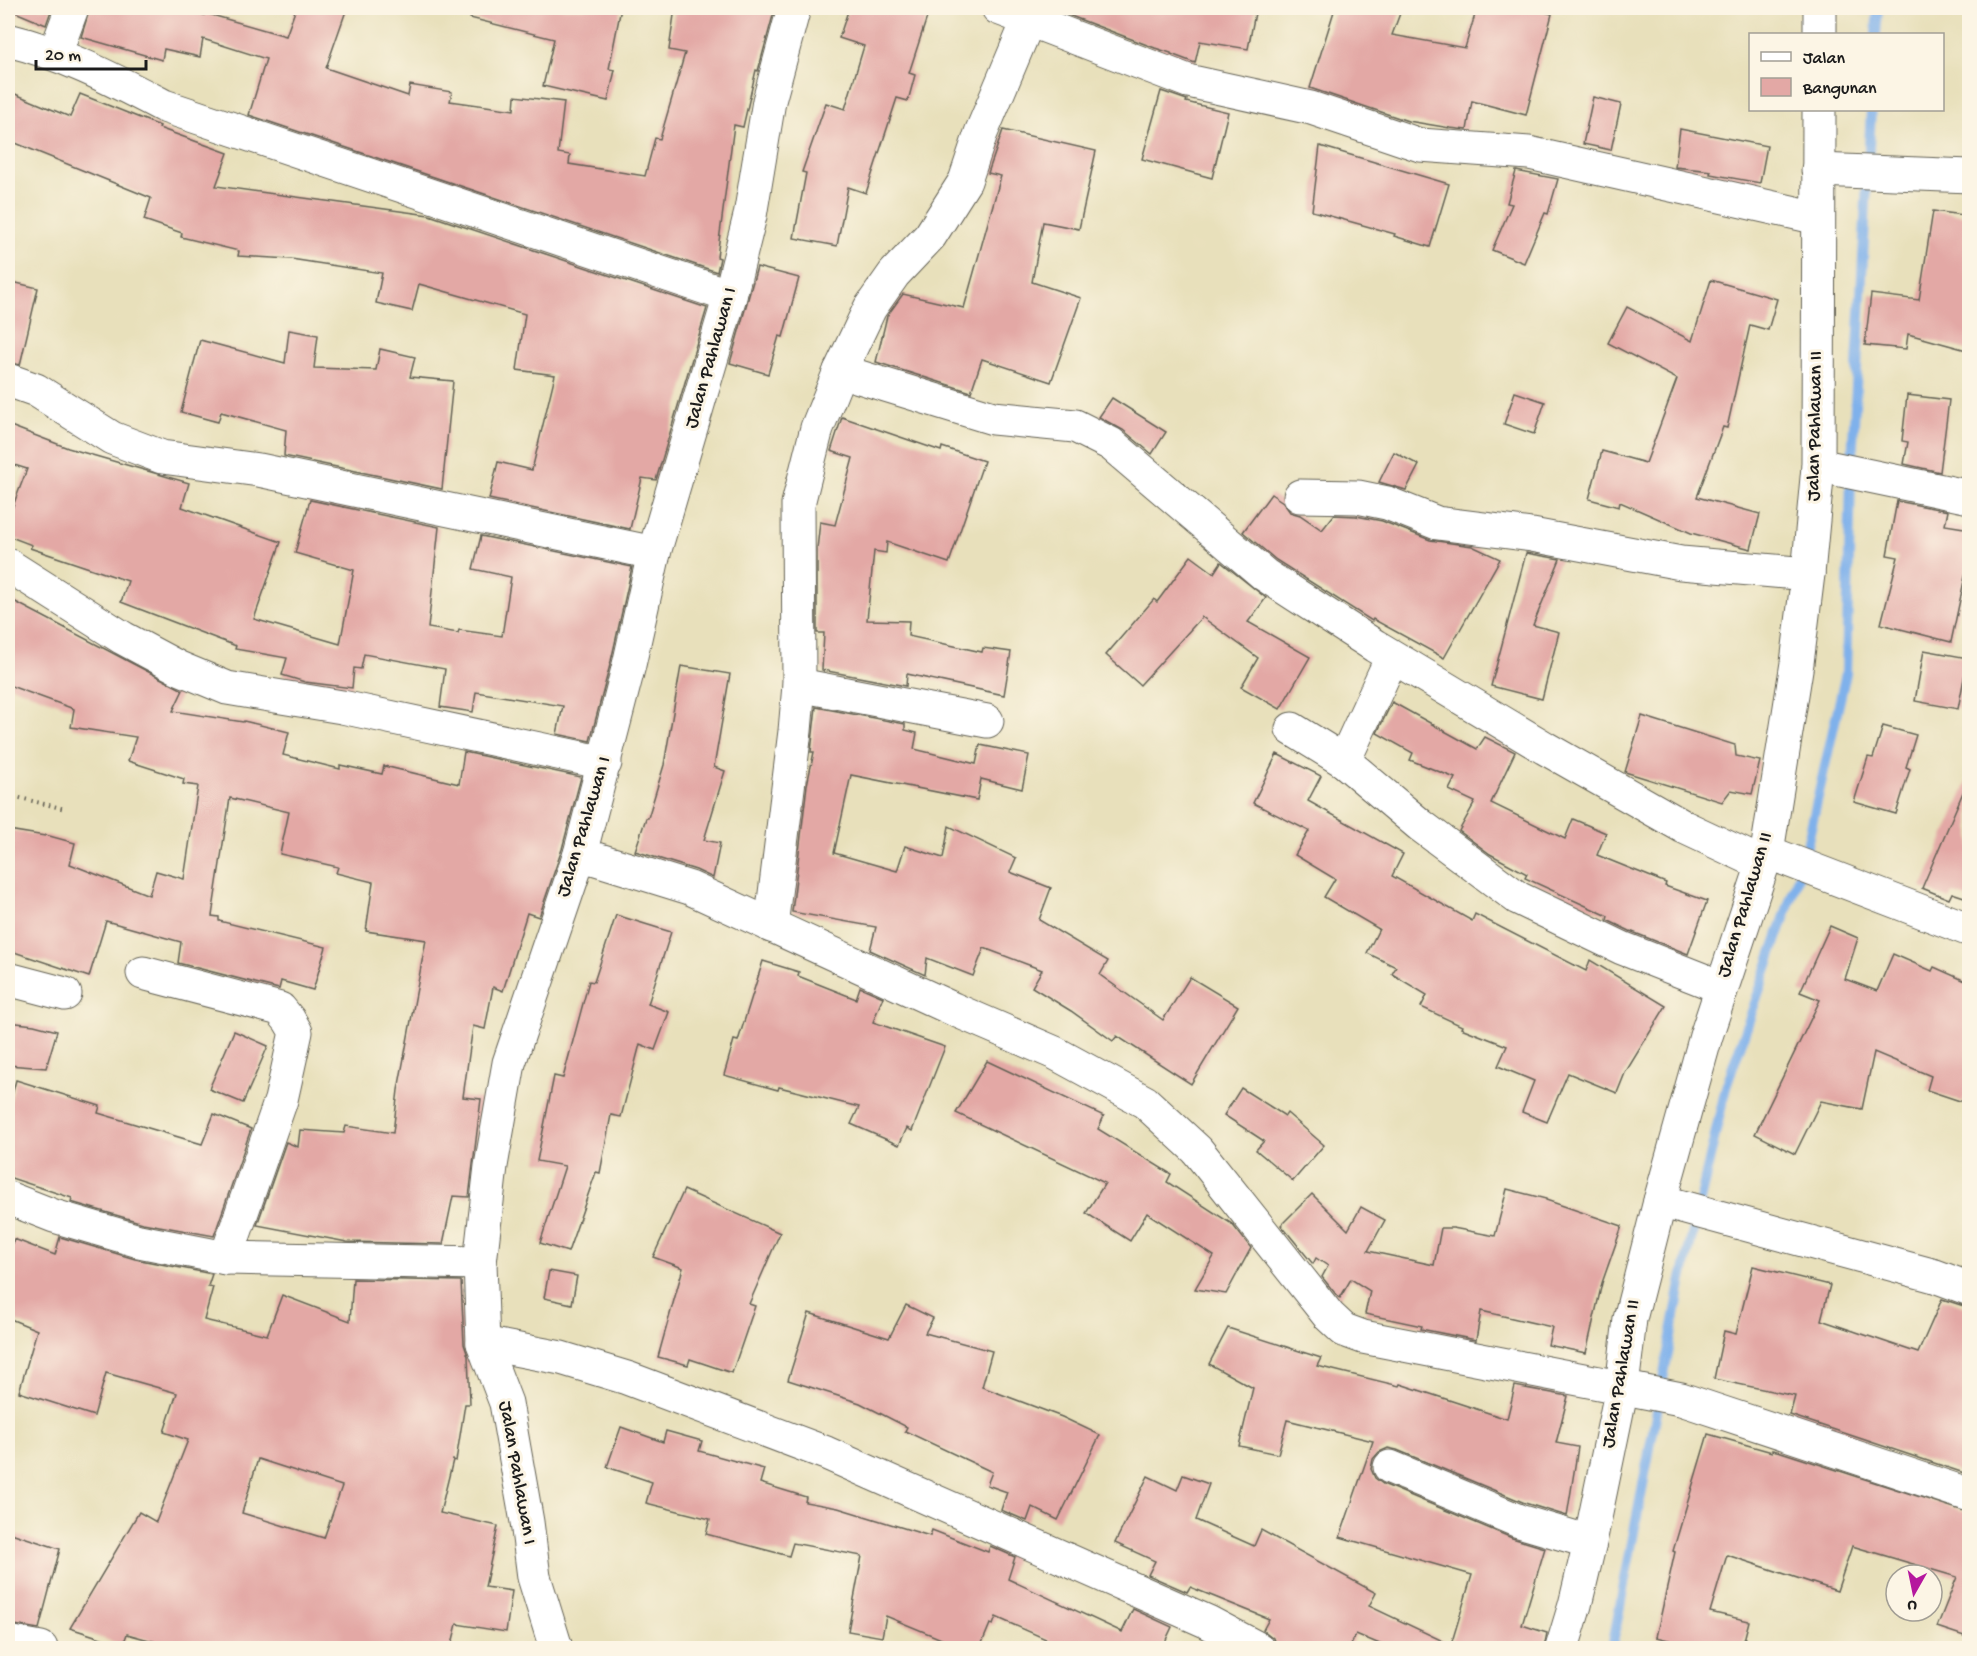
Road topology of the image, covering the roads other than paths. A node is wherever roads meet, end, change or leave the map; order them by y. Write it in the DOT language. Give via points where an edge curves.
graph roads {
  1 [pos="72,8"];
  2 [pos="794,8"];
  3 [pos="1820,8"];
  4 [pos="1016,11"];
  5 [pos="1820,33"];
  6 [pos="8,40"];
  7 [pos="55,54"];
  8 [pos="1819,111"];
  9 [pos="1818,170"];
  10 [pos="1970,176"];
  11 [pos="1818,218"];
  12 [pos="730,296"];
  13 [pos="840,371"];
  14 [pos="8,380"];
  15 [pos="1820,467"];
  16 [pos="1300,496"];
  17 [pos="1970,497"];
  18 [pos="654,553"];
  19 [pos="8,565"];
  20 [pos="1808,574"];
  21 [pos="1392,657"];
  22 [pos="799,685"];
  23 [pos="987,721"];
  24 [pos="1292,729"];
  25 [pos="1344,761"];
  26 [pos="605,763"];
  27 [pos="580,854"];
  28 [pos="1772,859"];
  29 [pos="766,924"];
  30 [pos="1970,930"];
  31 [pos="143,973"];
  32 [pos="8,979"];
  33 [pos="1721,987"];
  34 [pos="65,993"];
  35 [pos="8,1198"];
  36 [pos="1669,1203"];
  37 [pos="226,1258"];
  38 [pos="480,1263"];
  39 [pos="1970,1289"];
  40 [pos="483,1343"];
  41 [pos="1630,1388"];
  42 [pos="1390,1467"];
  43 [pos="1970,1495"];
  44 [pos="1590,1542"];
  45 [pos="8,1642"];
  46 [pos="41,1648"];
  47 [pos="556,1648"];
  48 [pos="1257,1648"];
  49 [pos="1562,1648"];
  1 -- 7 [label="street"];
  2 -- 12 [label="street, Jalan Pahlawan I" via="769,101 750,216"];
  3 -- 5 [label="street"];
  4 -- 11 [label="street" via="1188,81 1311,108 1420,145 1528,153"];
  4 -- 13 [label="street" via="965,181 930,236 894,274 870,308"];
  6 -- 7 [label="street"];
  7 -- 12 [label="street" via="94,69 164,106"];
  8 -- 9 [label="street, Jalan Pahlawan II"];
  9 -- 10 [label="street"];
  9 -- 11 [label="street, Jalan Pahlawan II"];
  11 -- 15 [label="street, Jalan Pahlawan II"];
  12 -- 18 [label="street, Jalan Pahlawan I"];
  13 -- 21 [label="street" via="993,417 1075,426 1111,444 1265,575"];
  13 -- 22 [label="street" via="817,428 798,504"];
  14 -- 18 [label="street" via="36,390 112,438 162,457 259,470"];
  15 -- 17 [label="street"];
  15 -- 20 [label="street, Jalan Pahlawan II"];
  16 -- 20 [label="street" via="1358,497 1388,503 1437,523 1532,535 1681,563"];
  18 -- 26 [label="street, Jalan Pahlawan I"];
  19 -- 26 [label="street" via="123,638 227,688 342,707"];
  20 -- 28 [label="street, Jalan Pahlawan II"];
  21 -- 25 [label="street"];
  21 -- 28 [label="street" via="1684,827"];
  22 -- 23 [label="street"];
  22 -- 29 [label="street"];
  24 -- 25 [label="street"];
  25 -- 33 [label="street" via="1420,825 1518,898 1622,948"];
  26 -- 27 [label="street, Jalan Pahlawan I"];
  27 -- 29 [label="street" via="690,888"];
  27 -- 38 [label="street, Jalan Pahlawan I" via="509,1063 490,1166"];
  28 -- 30 [label="street"];
  28 -- 33 [label="street, Jalan Pahlawan II"];
  29 -- 41 [label="street" via="1055,1053 1145,1102 1197,1150 1344,1330 1363,1337"];
  31 -- 37 [label="street" via="280,1009 296,1032 281,1100"];
  32 -- 34 [label="street"];
  33 -- 36 [label="street, Jalan Pahlawan II"];
  35 -- 37 [label="street" via="139,1241"];
  36 -- 39 [label="street"];
  36 -- 41 [label="street, Jalan Pahlawan II" via="1630,1319"];
  37 -- 38 [label="street"];
  38 -- 40 [label="street, Jalan Pahlawan I"];
  40 -- 47 [label="street, Jalan Pahlawan I" via="506,1403 534,1577"];
  40 -- 48 [label="street" via="627,1378 826,1453 1208,1622"];
  41 -- 43 [label="street" via="1681,1399"];
  41 -- 44 [label="street, Jalan Pahlawan II"];
  42 -- 44 [label="street" via="1519,1521"];
  44 -- 49 [label="street, Jalan Pahlawan II"];
  45 -- 46 [label="street"];
}
